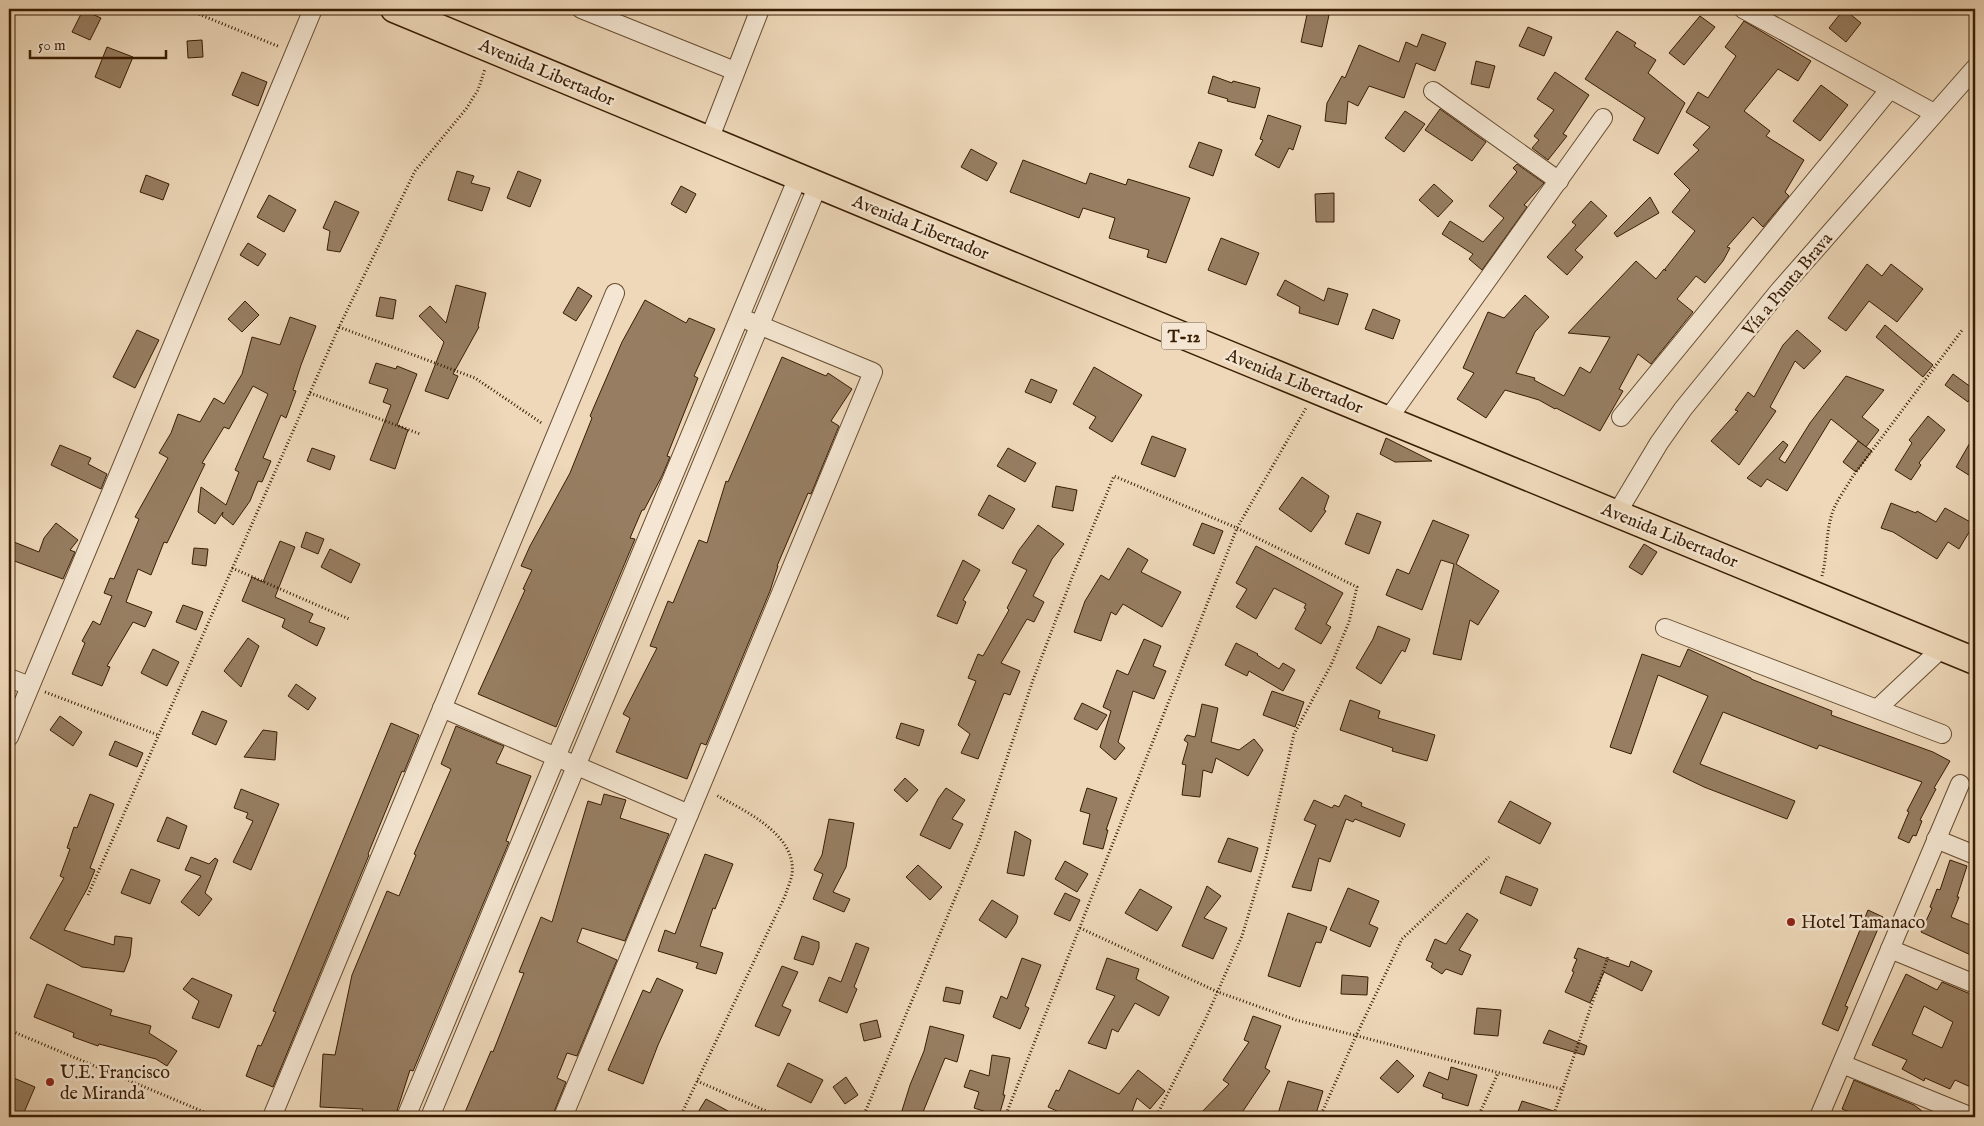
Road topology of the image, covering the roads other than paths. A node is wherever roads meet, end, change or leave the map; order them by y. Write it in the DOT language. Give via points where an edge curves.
graph roads {
  1 [pos="313,9"];
  2 [pos="394,9"];
  3 [pos="581,9"];
  4 [pos="760,9"];
  5 [pos="1743,9"];
  6 [pos="1975,68"];
  7 [pos="735,72"];
  8 [pos="1890,89"];
  9 [pos="1433,91"];
  10 [pos="1934,113"];
  11 [pos="1603,118"];
  12 [pos="709,140"];
  13 [pos="808,181"];
  14 [pos="1559,181"];
  15 [pos="615,293"];
  16 [pos="740,317"];
  17 [pos="760,326"];
  18 [pos="1621,417"];
  19 [pos="1388,419"];
  20 [pos="1617,513"];
  21 [pos="1665,628"];
  22 [pos="1943,648"];
  23 [pos="1975,660"];
  24 [pos="9,678"];
  25 [pos="30,686"];
  26 [pos="442,708"];
  27 [pos="1877,709"];
  28 [pos="1942,734"];
  29 [pos="9,737"];
  30 [pos="556,757"];
  31 [pos="576,766"];
  32 [pos="1960,784"];
  33 [pos="689,814"];
  34 [pos="1936,839"];
  35 [pos="1975,855"];
  36 [pos="1890,949"];
  37 [pos="1975,984"];
  38 [pos="1842,1064"];
  39 [pos="272,1117"];
  40 [pos="406,1117"];
  41 [pos="430,1117"];
  42 [pos="563,1117"];
  43 [pos="1819,1117"];
  44 [pos="1972,1117"];
  1 -- 25 [label="street"];
  2 -- 12 [label="highway, Avenida Libertador / T-12"];
  3 -- 7 [label="street"];
  4 -- 7 [label="street"];
  5 -- 8 [label="street"];
  6 -- 10 [label="street, Vía a Punta Brava"];
  7 -- 12 [label="street"];
  8 -- 10 [label="street"];
  8 -- 18 [label="street"];
  9 -- 14 [label="street"];
  10 -- 20 [label="street, Vía a Punta Brava" via="1779,291 1683,410"];
  11 -- 14 [label="street"];
  12 -- 13 [label="highway, Avenida Libertador / T-12"];
  13 -- 16 [label="street"];
  13 -- 17 [label="street"];
  13 -- 19 [label="highway, Avenida Libertador / T-12"];
  14 -- 19 [label="street"];
  15 -- 26 [label="street"];
  16 -- 17 [label="street"];
  16 -- 30 [label="street"];
  17 -- 31 [label="street"];
  17 -- 33 [label="street" via="873,372"];
  19 -- 20 [label="highway, Avenida Libertador / T-12"];
  20 -- 22 [label="highway, Avenida Libertador / T-12"];
  21 -- 27 [label="street"];
  22 -- 23 [label="highway, Avenida Libertador / T-12"];
  22 -- 27 [label="street"];
  24 -- 25 [label="street"];
  25 -- 29 [label="street"];
  26 -- 30 [label="street"];
  26 -- 39 [label="street"];
  27 -- 28 [label="street"];
  30 -- 31 [label="street"];
  30 -- 40 [label="street"];
  31 -- 33 [label="street"];
  31 -- 41 [label="street"];
  32 -- 34 [label="street"];
  33 -- 42 [label="street"];
  34 -- 35 [label="street"];
  34 -- 36 [label="street"];
  36 -- 37 [label="street"];
  36 -- 38 [label="street"];
  38 -- 43 [label="street"];
  38 -- 44 [label="street"];
}
